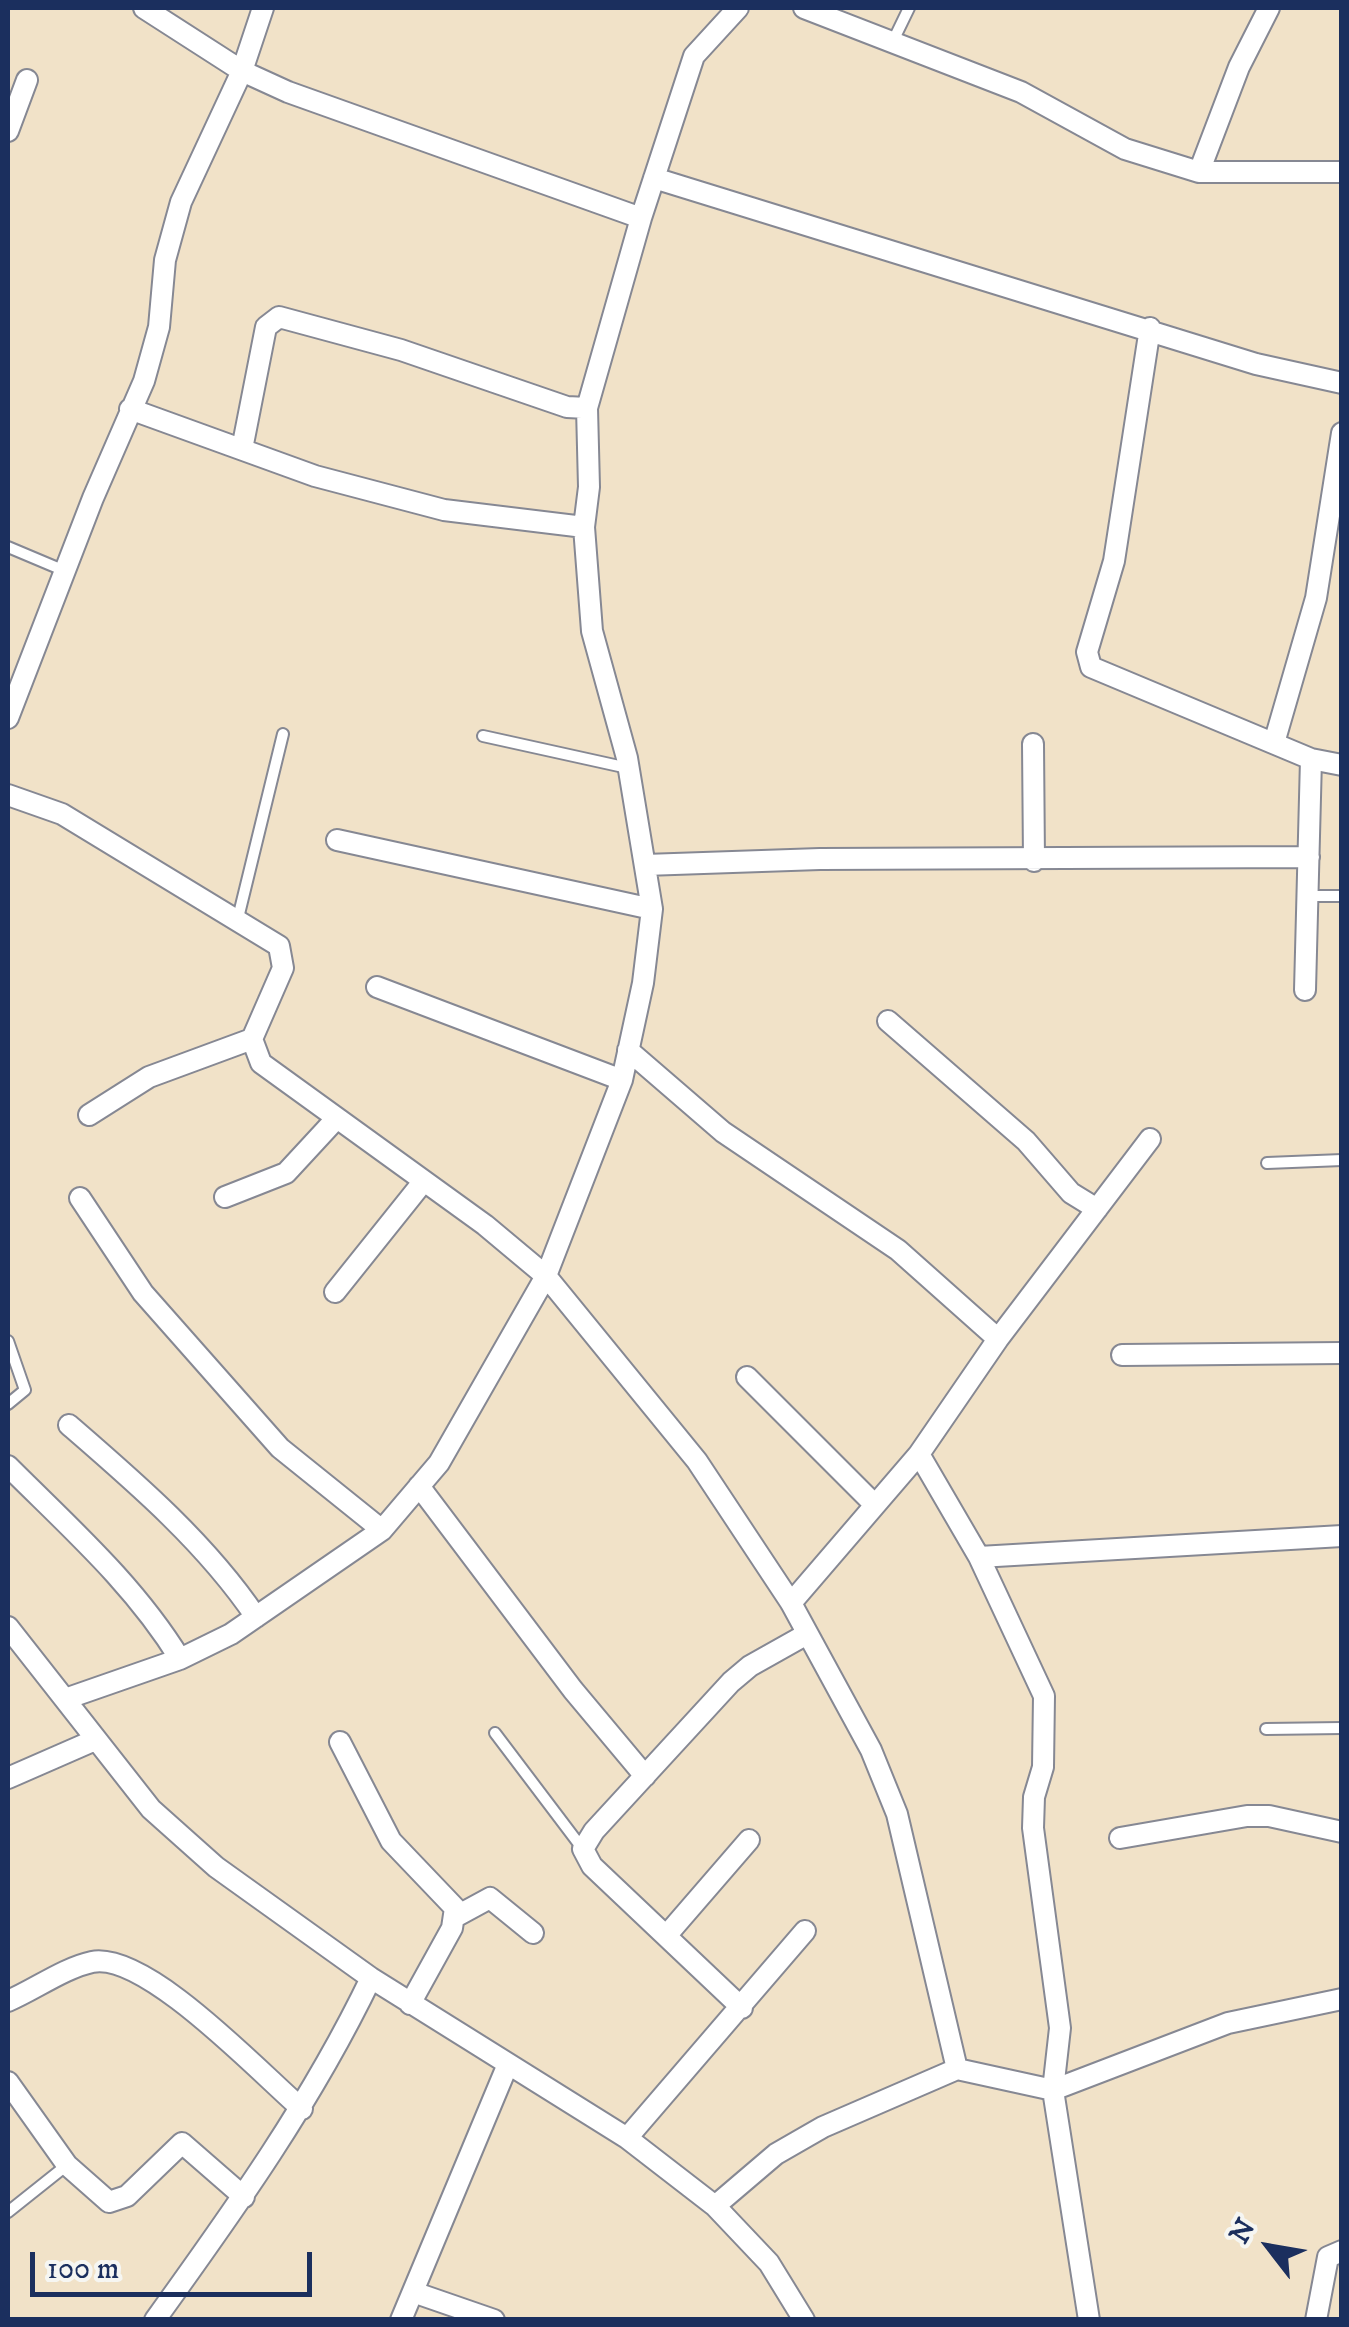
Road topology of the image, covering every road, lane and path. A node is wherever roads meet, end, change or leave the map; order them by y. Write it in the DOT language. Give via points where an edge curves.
graph roads {
  1 [pos="144,8"];
  2 [pos="264,8"];
  3 [pos="738,8"];
  4 [pos="804,8"];
  5 [pos="909,8"];
  6 [pos="1269,8"];
  7 [pos="893,40"];
  8 [pos="242,71"];
  9 [pos="27,80"];
  10 [pos="8,131"];
  11 [pos="1199,172"];
  12 [pos="1342,172"];
  13 [pos="654,178"];
  14 [pos="641,218"];
  15 [pos="1150,328"];
  16 [pos="1342,383"];
  17 [pos="587,408"];
  18 [pos="130,409"];
  19 [pos="1342,433"];
  20 [pos="242,449"];
  21 [pos="1338,476"];
  22 [pos="584,527"];
  23 [pos="8,547"];
  24 [pos="66,571"];
  25 [pos="11,688"];
  26 [pos="8,718"];
  27 [pos="283,734"];
  28 [pos="483,736"];
  29 [pos="1274,743"];
  30 [pos="1033,744"];
  31 [pos="1311,759"];
  32 [pos="1342,764"];
  33 [pos="629,768"];
  34 [pos="8,795"];
  35 [pos="337,840"];
  36 [pos="1309,857"];
  37 [pos="1034,860"];
  38 [pos="645,865"];
  39 [pos="1308,896"];
  40 [pos="1342,896"];
  41 [pos="652,909"];
  42 [pos="238,918"];
  43 [pos="377,987"];
  44 [pos="1305,990"];
  45 [pos="888,1021"];
  46 [pos="252,1039"];
  47 [pos="628,1050"];
  48 [pos="622,1080"];
  49 [pos="89,1115"];
  50 [pos="335,1120"];
  51 [pos="1150,1139"];
  52 [pos="1342,1160"];
  53 [pos="1268,1163"];
  54 [pos="423,1182"];
  55 [pos="225,1196"];
  56 [pos="80,1198"];
  57 [pos="1097,1210"];
  58 [pos="546,1276"];
  59 [pos="335,1292"];
  60 [pos="998,1338"];
  61 [pos="8,1342"];
  62 [pos="1342,1352"];
  63 [pos="1122,1356"];
  64 [pos="747,1377"];
  65 [pos="8,1404"];
  66 [pos="69,1425"];
  67 [pos="919,1454"];
  68 [pos="8,1466"];
  69 [pos="419,1486"];
  70 [pos="875,1506"];
  71 [pos="382,1530"];
  72 [pos="1342,1536"];
  73 [pos="979,1557"];
  74 [pos="792,1603"];
  75 [pos="256,1617"];
  76 [pos="8,1626"];
  77 [pos="807,1634"];
  78 [pos="180,1659"];
  79 [pos="68,1698"];
  80 [pos="1342,1728"];
  81 [pos="1266,1729"];
  82 [pos="494,1733"];
  83 [pos="95,1740"];
  84 [pos="340,1742"];
  85 [pos="645,1776"];
  86 [pos="8,1778"];
  87 [pos="1342,1832"];
  88 [pos="1120,1838"];
  89 [pos="750,1840"];
  90 [pos="583,1849"];
  91 [pos="455,1917"];
  92 [pos="533,1932"];
  93 [pos="805,1932"];
  94 [pos="666,1936"];
  95 [pos="370,1978"];
  96 [pos="1342,1999"];
  97 [pos="8,2000"];
  98 [pos="410,2004"];
  99 [pos="742,2008"];
  100 [pos="508,2064"];
  101 [pos="957,2069"];
  102 [pos="8,2082"];
  103 [pos="1053,2090"];
  104 [pos="302,2109"];
  105 [pos="627,2138"];
  106 [pos="67,2166"];
  107 [pos="244,2197"];
  108 [pos="715,2206"];
  109 [pos="8,2212"];
  110 [pos="1342,2251"];
  111 [pos="414,2292"];
  112 [pos="155,2320"];
  113 [pos="401,2320"];
  114 [pos="494,2320"];
  115 [pos="804,2320"];
  116 [pos="1089,2320"];
  117 [pos="1316,2320"];
  1 -- 8 [label="street"];
  2 -- 8 [label="street"];
  3 -- 13 [label="street" via="694,56"];
  4 -- 7 [label="street"];
  5 -- 7 [label="lane"];
  6 -- 11 [label="street"];
  7 -- 11 [label="street" via="1021,92 1125,149"];
  8 -- 14 [label="street"];
  8 -- 18 [label="street" via="181,202 165,260 160,327"];
  9 -- 10 [label="street"];
  11 -- 12 [label="street"];
  13 -- 14 [label="street"];
  13 -- 15 [label="street"];
  14 -- 17 [label="street"];
  15 -- 16 [label="street" via="1256,364"];
  15 -- 29 [label="street" via="1114,561 1088,660 1112,678"];
  17 -- 20 [label="street" via="278,317 266,327"];
  17 -- 22 [label="street"];
  18 -- 20 [label="street"];
  18 -- 24 [label="street"];
  19 -- 21 [label="street"];
  20 -- 22 [label="street" via="444,510"];
  21 -- 29 [label="street" via="1316,598"];
  22 -- 33 [label="street" via="592,632"];
  23 -- 24 [label="lane"];
  24 -- 25 [label="street"];
  25 -- 26 [label="street"];
  27 -- 42 [label="lane"];
  28 -- 33 [label="lane"];
  29 -- 31 [label="street"];
  30 -- 37 [label="street"];
  31 -- 32 [label="street"];
  31 -- 36 [label="street"];
  33 -- 38 [label="street"];
  34 -- 42 [label="street" via="62,814"];
  35 -- 41 [label="street"];
  36 -- 37 [label="street"];
  36 -- 39 [label="street"];
  37 -- 38 [label="street"];
  38 -- 41 [label="street"];
  39 -- 40 [label="lane"];
  39 -- 44 [label="street"];
  41 -- 47 [label="street"];
  42 -- 46 [label="street" via="284,953"];
  43 -- 48 [label="street"];
  45 -- 57 [label="street"];
  46 -- 49 [label="street" via="149,1077"];
  46 -- 50 [label="street" via="260,1063"];
  47 -- 48 [label="street"];
  47 -- 60 [label="street" via="723,1132 898,1250"];
  48 -- 58 [label="street"];
  50 -- 54 [label="street"];
  50 -- 55 [label="street" via="286,1172"];
  51 -- 57 [label="street"];
  52 -- 53 [label="lane"];
  54 -- 58 [label="street"];
  54 -- 59 [label="street"];
  56 -- 71 [label="street" via="143,1293 280,1448"];
  57 -- 60 [label="street"];
  58 -- 69 [label="street"];
  58 -- 74 [label="street" via="697,1461"];
  60 -- 67 [label="street"];
  61 -- 65 [label="lane" via="25,1390"];
  62 -- 63 [label="street"];
  64 -- 70 [label="street"];
  66 -- 75 [label="street" via="230,1578"];
  67 -- 70 [label="street"];
  67 -- 73 [label="street"];
  68 -- 78 [label="street" via="120,1578"];
  69 -- 71 [label="street"];
  69 -- 85 [label="street"];
  70 -- 74 [label="street"];
  71 -- 75 [label="street"];
  72 -- 73 [label="street"];
  73 -- 103 [label="street" via="1044,1696 1033,1828 1060,2028"];
  74 -- 77 [label="street"];
  75 -- 78 [label="street"];
  76 -- 79 [label="street"];
  77 -- 85 [label="street" via="750,1666"];
  77 -- 101 [label="street" via="871,1750 897,1814"];
  78 -- 79 [label="street"];
  79 -- 83 [label="street"];
  80 -- 81 [label="lane"];
  82 -- 90 [label="lane"];
  83 -- 86 [label="street"];
  83 -- 95 [label="street" via="151,1809 216,1867"];
  84 -- 91 [label="street" via="391,1842 447,1898"];
  85 -- 90 [label="street"];
  87 -- 88 [label="street" via="1247,1816"];
  89 -- 94 [label="street"];
  90 -- 94 [label="street" via="592,1866"];
  91 -- 92 [label="street" via="490,1898"];
  91 -- 98 [label="street"];
  93 -- 99 [label="street"];
  94 -- 99 [label="street"];
  95 -- 98 [label="street"];
  95 -- 104 [label="street"];
  96 -- 103 [label="street" via="1228,2022"];
  97 -- 104 [label="street" via="92,1962 112,1965 175,1994"];
  98 -- 100 [label="street"];
  99 -- 105 [label="street"];
  100 -- 105 [label="street"];
  100 -- 111 [label="street"];
  101 -- 103 [label="street"];
  101 -- 108 [label="street" via="822,2127 776,2154"];
  102 -- 106 [label="street"];
  103 -- 116 [label="street"];
  104 -- 107 [label="street"];
  105 -- 108 [label="street"];
  106 -- 107 [label="street" via="116,2203 182,2143"];
  106 -- 109 [label="lane"];
  107 -- 112 [label="street"];
  108 -- 115 [label="street" via="769,2264"];
  110 -- 117 [label="street" via="1328,2257"];
  111 -- 113 [label="street"];
  111 -- 114 [label="street"];
}
